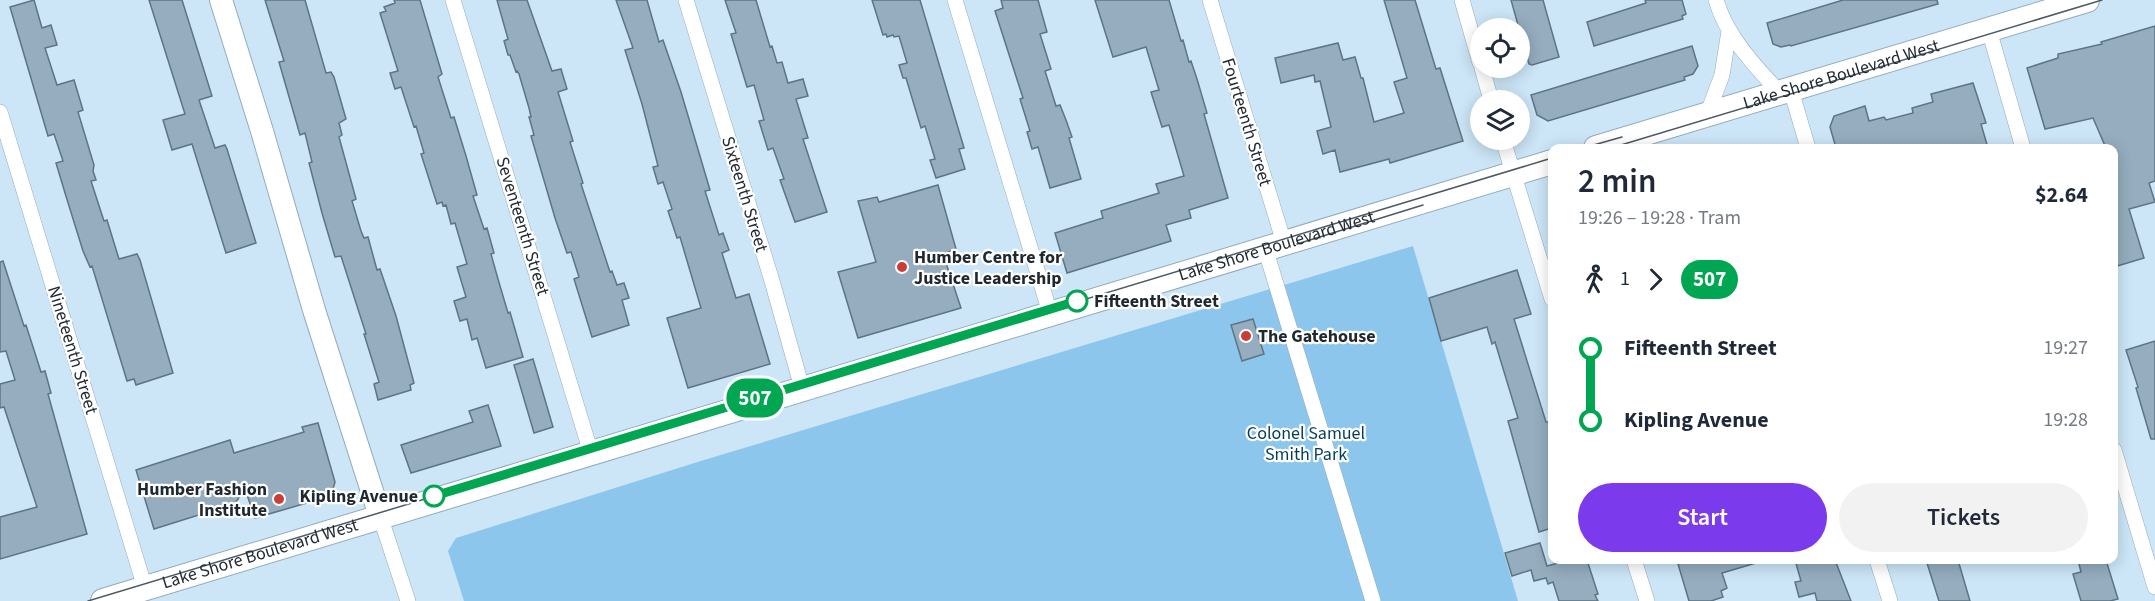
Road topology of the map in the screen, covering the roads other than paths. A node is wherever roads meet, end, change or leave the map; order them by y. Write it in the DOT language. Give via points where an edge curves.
graph roads {
  1 [pos="221,0"];
  2 [pos="453,0"];
  3 [pos="686,0"];
  4 [pos="955,0"];
  5 [pos="1210,0"];
  6 [pos="1462,0"];
  7 [pos="1716,0"];
  8 [pos="2087,0"];
  9 [pos="1470,28"];
  10 [pos="1989,30"];
  11 [pos="1729,31"];
  12 [pos="1785,92"];
  13 [pos="0,112"];
  14 [pos="1707,115"];
  15 [pos="1609,144"];
  16 [pos="1806,144"];
  17 [pos="2022,144"];
  18 [pos="1506,150"];
  19 [pos="1548,163"];
  20 [pos="1513,174"];
  21 [pos="1274,246"];
  22 [pos="1548,286"];
  23 [pos="1050,313"];
  24 [pos="802,388"];
  25 [pos="591,453"];
  26 [pos="2118,463"];
  27 [pos="380,516"];
  28 [pos="1635,564"];
  29 [pos="1878,564"];
  30 [pos="2155,587"];
  31 [pos="145,588"];
  32 [pos="104,601"];
  33 [pos="408,601"];
  34 [pos="1373,601"];
  35 [pos="1647,601"];
  36 [pos="1890,601"];
  1 -- 27 [label="main road"];
  2 -- 25 [label="street, Seventeenth Street"];
  3 -- 24 [label="street, Sixteenth Street"];
  4 -- 23 [label="street"];
  5 -- 21 [label="street, Fourteenth Street"];
  6 -- 9 [label="street"];
  7 -- 11 [label="street"];
  8 -- 10 [label="main road, Lake Shore Boulevard West"];
  10 -- 12 [label="main road, Lake Shore Boulevard West"];
  10 -- 17 [label="street"];
  11 -- 12 [label="street" via="1747,56"];
  11 -- 14 [label="street" via="1722,75"];
  12 -- 14 [label="main road, Lake Shore Boulevard West"];
  12 -- 16 [label="street"];
  13 -- 31 [label="street, Nineteenth Street"];
  14 -- 15 [label="main road, Lake Shore Boulevard West"];
  18 -- 20 [label="street"];
  19 -- 20 [label="main road, Lake Shore Boulevard West"];
  20 -- 21 [label="main road, Lake Shore Boulevard West"];
  20 -- 22 [label="street"];
  21 -- 23 [label="main road, Lake Shore Boulevard West"];
  21 -- 34 [label="street, Fourteenth Street"];
  23 -- 24 [label="main road, Lake Shore Boulevard West"];
  24 -- 25 [label="main road, Lake Shore Boulevard West"];
  25 -- 27 [label="main road, Lake Shore Boulevard West"];
  26 -- 30 [label="street"];
  27 -- 31 [label="main road, Lake Shore Boulevard West"];
  27 -- 33 [label="street"];
  28 -- 35 [label="street"];
  29 -- 36 [label="street"];
  31 -- 32 [label="main road, Lake Shore Boulevard West"];
}
